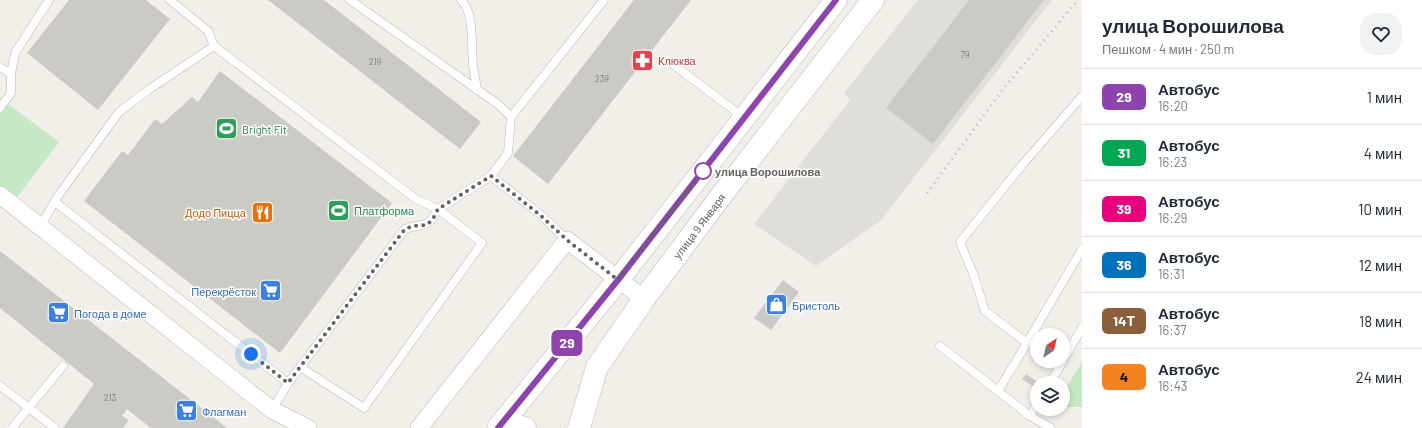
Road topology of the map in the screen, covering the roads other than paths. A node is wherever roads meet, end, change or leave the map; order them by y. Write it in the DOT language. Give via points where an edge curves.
graph roads {
  1 [pos="50,0"];
  2 [pos="170,0"];
  3 [pos="350,0"];
  4 [pos="604,0"];
  5 [pos="836,0"];
  6 [pos="873,0"];
  7 [pos="465,1"];
  8 [pos="214,46"];
  9 [pos="670,62"];
  10 [pos="0,67"];
  11 [pos="11,74"];
  12 [pos="477,90"];
  13 [pos="1082,96"];
  14 [pos="0,108"];
  15 [pos="511,117"];
  16 [pos="744,118"];
  17 [pos="491,176"];
  18 [pos="0,195"];
  19 [pos="55,202"];
  20 [pos="438,209"];
  21 [pos="40,227"];
  22 [pos="567,240"];
  23 [pos="1082,249"];
  24 [pos="618,280"];
  25 [pos="644,299"];
  26 [pos="1082,328"];
  27 [pos="1027,343"];
  28 [pos="940,346"];
  29 [pos="1070,349"];
  30 [pos="63,366"];
  31 [pos="300,367"];
  32 [pos="288,383"];
  33 [pos="0,386"];
  34 [pos="998,391"];
  35 [pos="29,408"];
  36 [pos="272,410"];
  37 [pos="1030,416"];
  38 [pos="12,428"];
  39 [pos="55,428"];
  40 [pos="308,428"];
  41 [pos="419,428"];
  42 [pos="498,428"];
  43 [pos="511,428"];
  44 [pos="525,428"];
  45 [pos="579,428"];
  46 [pos="1051,428"];
  1 -- 11 [label="lane" via="14,53"];
  2 -- 8 [label="lane" via="208,31"];
  3 -- 12 [label="lane"];
  4 -- 15 [label="lane"];
  5 -- 16 [label="main road"];
  6 -- 25 [label="main road, улица 9 Января"];
  7 -- 12 [label="lane" via="471,24"];
  8 -- 19 [label="lane" via="119,112"];
  8 -- 20 [label="lane" via="416,199"];
  9 -- 16 [label="lane"];
  10 -- 11 [label="lane"];
  11 -- 14 [label="lane" via="11,93"];
  12 -- 15 [label="lane"];
  13 -- 27 [label="lane" via="960,242 985,311"];
  15 -- 17 [label="lane" via="508,153"];
  16 -- 24 [label="main road"];
  17 -- 20 [label="lane"];
  17 -- 22 [label="lane"];
  18 -- 21 [label="street"];
  19 -- 21 [label="lane"];
  19 -- 32 [label="lane"];
  20 -- 31 [label="lane" via="427,225 405,229"];
  20 -- 31 [label="lane" via="482,243 364,408"];
  21 -- 36 [label="street"];
  22 -- 24 [label="street"];
  22 -- 41 [label="street"];
  23 -- 27 [label="lane"];
  24 -- 25 [label="street"];
  24 -- 42 [label="main road"];
  25 -- 45 [label="main road, улица 9 Января" via="597,367"];
  26 -- 29 [label="lane"];
  27 -- 34 [label="lane"];
  28 -- 34 [label="lane"];
  30 -- 35 [label="lane"];
  31 -- 32 [label="lane"];
  32 -- 36 [label="lane"];
  33 -- 35 [label="lane"];
  34 -- 37 [label="lane"];
  35 -- 38 [label="lane"];
  35 -- 39 [label="lane"];
  36 -- 40 [label="street"];
  37 -- 46 [label="lane"];
  43 -- 44 [label="main road"];
}
